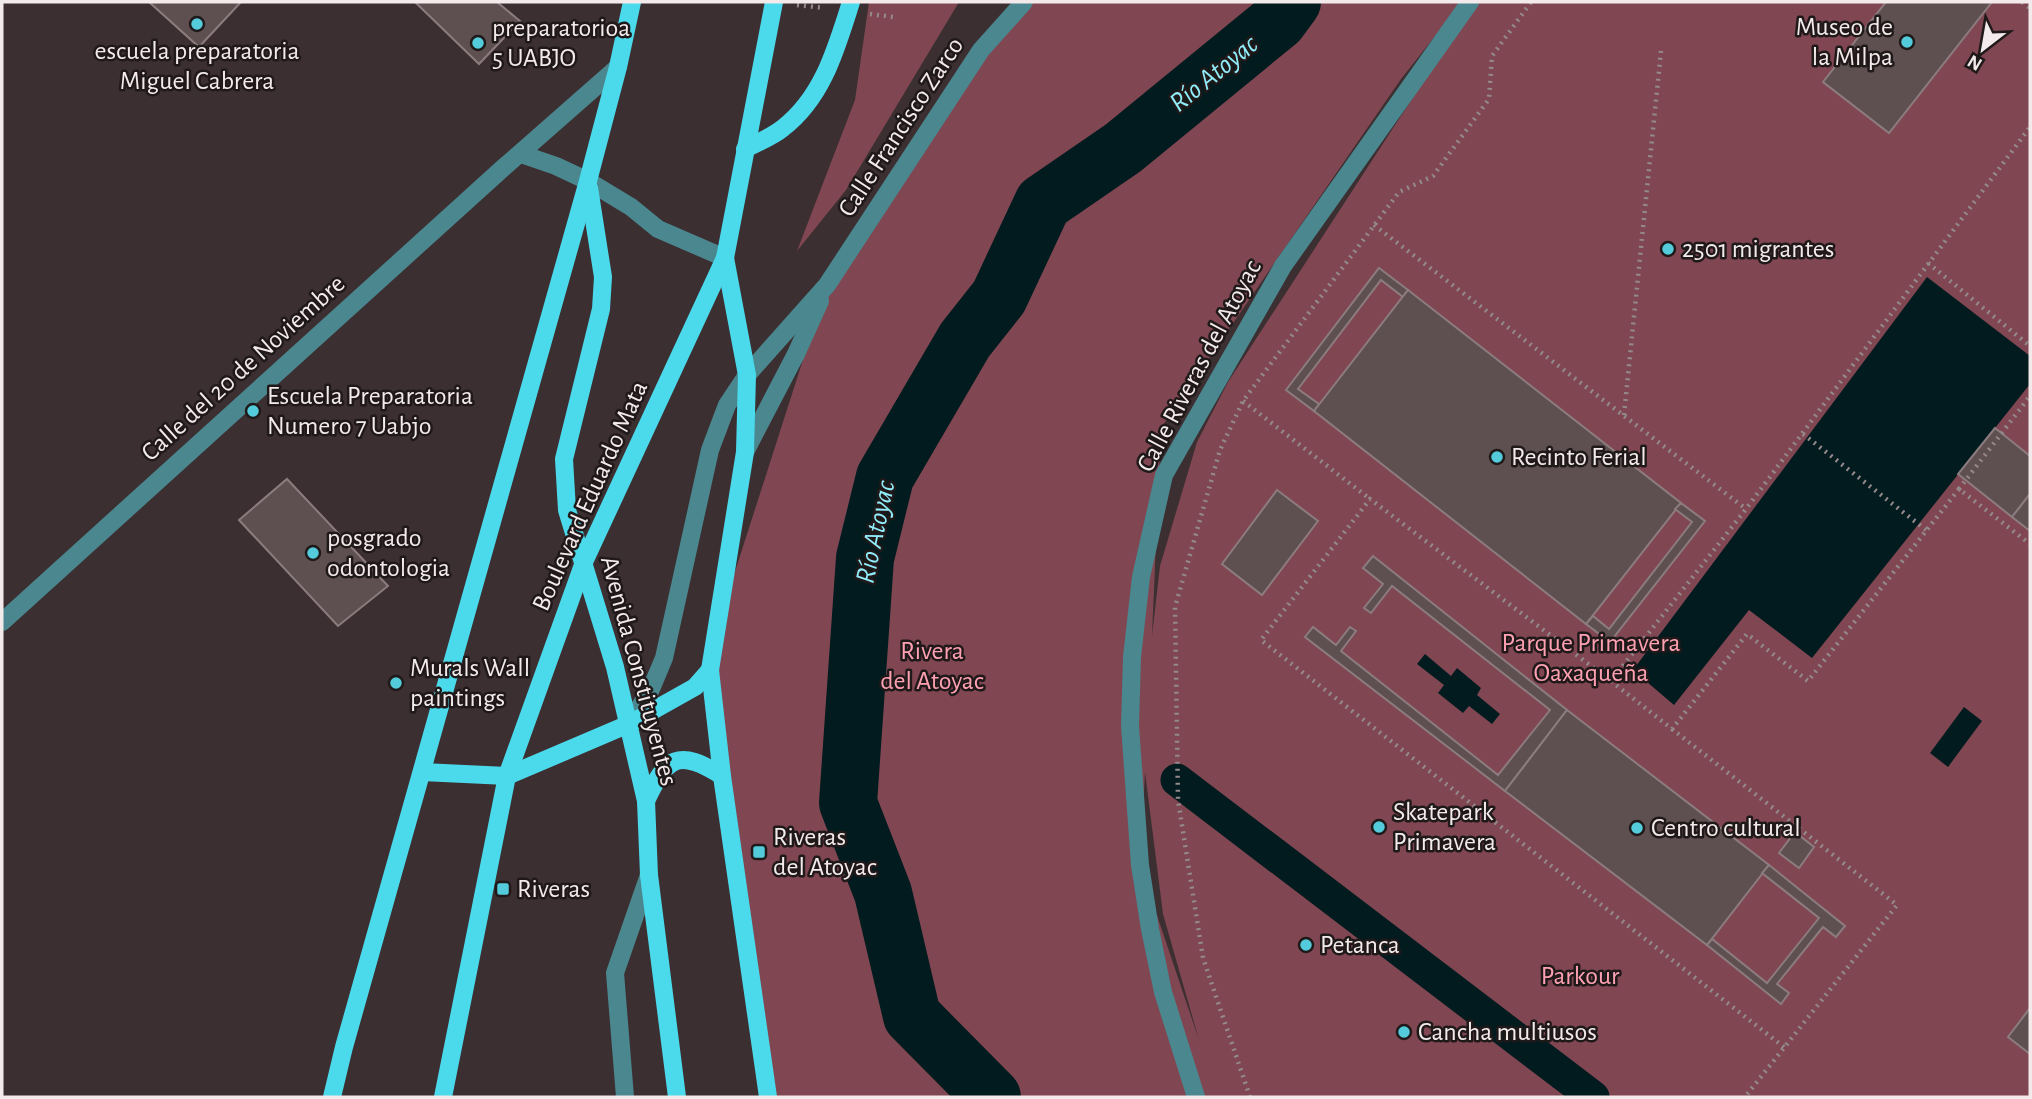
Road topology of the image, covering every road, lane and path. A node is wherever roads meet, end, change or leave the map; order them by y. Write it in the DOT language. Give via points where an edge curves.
graph roads {
  1 [pos="632,2"];
  2 [pos="774,2"];
  3 [pos="851,2"];
  4 [pos="1024,2"];
  5 [pos="1470,2"];
  6 [pos="1531,2"];
  7 [pos="2022,2"];
  8 [pos="2030,8"];
  9 [pos="1661,51"];
  10 [pos="618,67"];
  11 [pos="2030,127"];
  12 [pos="745,149"];
  13 [pos="521,154"];
  14 [pos="588,181"];
  15 [pos="1374,225"];
  16 [pos="725,258"];
  17 [pos="1928,263"];
  18 [pos="827,285"];
  19 [pos="2030,346"];
  20 [pos="747,375"];
  21 [pos="2030,396"];
  22 [pos="1243,401"];
  23 [pos="1624,416"];
  24 [pos="1803,433"];
  25 [pos="746,452"];
  26 [pos="1959,489"];
  27 [pos="1370,499"];
  28 [pos="1746,509"];
  29 [pos="1926,530"];
  30 [pos="2030,544"];
  31 [pos="584,562"];
  32 [pos="2,622"];
  33 [pos="710,670"];
  34 [pos="1611,681"];
  35 [pos="629,724"];
  36 [pos="1672,729"];
  37 [pos="422,772"];
  38 [pos="507,776"];
  39 [pos="722,776"];
  40 [pos="646,801"];
  41 [pos="649,875"];
  42 [pos="1784,1047"];
  43 [pos="332,1097"];
  44 [pos="443,1097"];
  45 [pos="625,1097"];
  46 [pos="677,1097"];
  47 [pos="768,1097"];
  48 [pos="1196,1097"];
  49 [pos="1250,1097"];
  50 [pos="1745,1097"];
  1 -- 10 [label="main road"];
  2 -- 12 [label="main road, Boulevard Eduardo Mata"];
  3 -- 12 [label="main road" via="833,58 813,99 782,129"];
  4 -- 18 [label="street, Calle Francisco Zarco" via="981,50"];
  5 -- 48 [label="street, Calle Riveras del Atoyac" via="1283,266 1164,475 1140,578 1130,726 1140,865 1150,929 1163,992"];
  6 -- 15 [label="path" via="1492,56 1489,99 1433,176 1399,192"];
  7 -- 8 [label="path"];
  9 -- 23 [label="path"];
  10 -- 13 [label="street, Calle del 20 de Noviembre"];
  10 -- 14 [label="main road"];
  11 -- 17 [label="path"];
  12 -- 16 [label="main road, Boulevard Eduardo Mata"];
  13 -- 14 [label="street"];
  13 -- 32 [label="street, Calle del 20 de Noviembre"];
  14 -- 16 [label="street" via="658,229"];
  14 -- 31 [label="main road, Avenida Constituyentes" via="603,277 601,309 564,459 567,510"];
  14 -- 37 [label="main road"];
  15 -- 22 [label="path"];
  15 -- 23 [label="path"];
  16 -- 20 [label="main road, Avenida Constituyentes"];
  16 -- 31 [label="main road, Boulevard Eduardo Mata"];
  17 -- 19 [label="path"];
  17 -- 24 [label="path"];
  18 -- 20 [label="street, Calle Francisco Zarco"];
  18 -- 25 [label="street, Calle Francisco Zarco"];
  20 -- 25 [label="main road, Avenida Constituyentes"];
  20 -- 35 [label="street, Calle Francisco Zarco" via="727,405 710,450 664,658"];
  21 -- 26 [label="path"];
  22 -- 27 [label="path"];
  22 -- 49 [label="path" via="1220,450 1175,607 1178,800 1203,958"];
  23 -- 28 [label="path"];
  24 -- 28 [label="path"];
  24 -- 29 [label="path"];
  25 -- 33 [label="main road, Avenida Constituyentes"];
  26 -- 29 [label="path"];
  26 -- 30 [label="path"];
  27 -- 34 [label="path"];
  27 -- 42 [label="path" via="1261,640"];
  28 -- 34 [label="path"];
  29 -- 36 [label="path" via="1808,681 1747,634"];
  31 -- 35 [label="main road, Avenida Constituyentes"];
  31 -- 38 [label="main road, Boulevard Eduardo Mata"];
  33 -- 35 [label="main road" via="695,687"];
  33 -- 39 [label="main road, Avenida Constituyentes"];
  34 -- 36 [label="path"];
  35 -- 38 [label="main road"];
  35 -- 40 [label="main road, Avenida Constituyentes"];
  36 -- 42 [label="path" via="1897,905"];
  37 -- 38 [label="main road"];
  37 -- 43 [label="main road"];
  38 -- 44 [label="main road, Boulevard Eduardo Mata"];
  39 -- 40 [label="main road" via="701,762 669,763"];
  39 -- 47 [label="main road, Avenida Constituyentes"];
  40 -- 41 [label="main road, Avenida Constituyentes"];
  41 -- 45 [label="street" via="615,973"];
  41 -- 46 [label="main road, Avenida Constituyentes"];
  42 -- 50 [label="path"];
}
